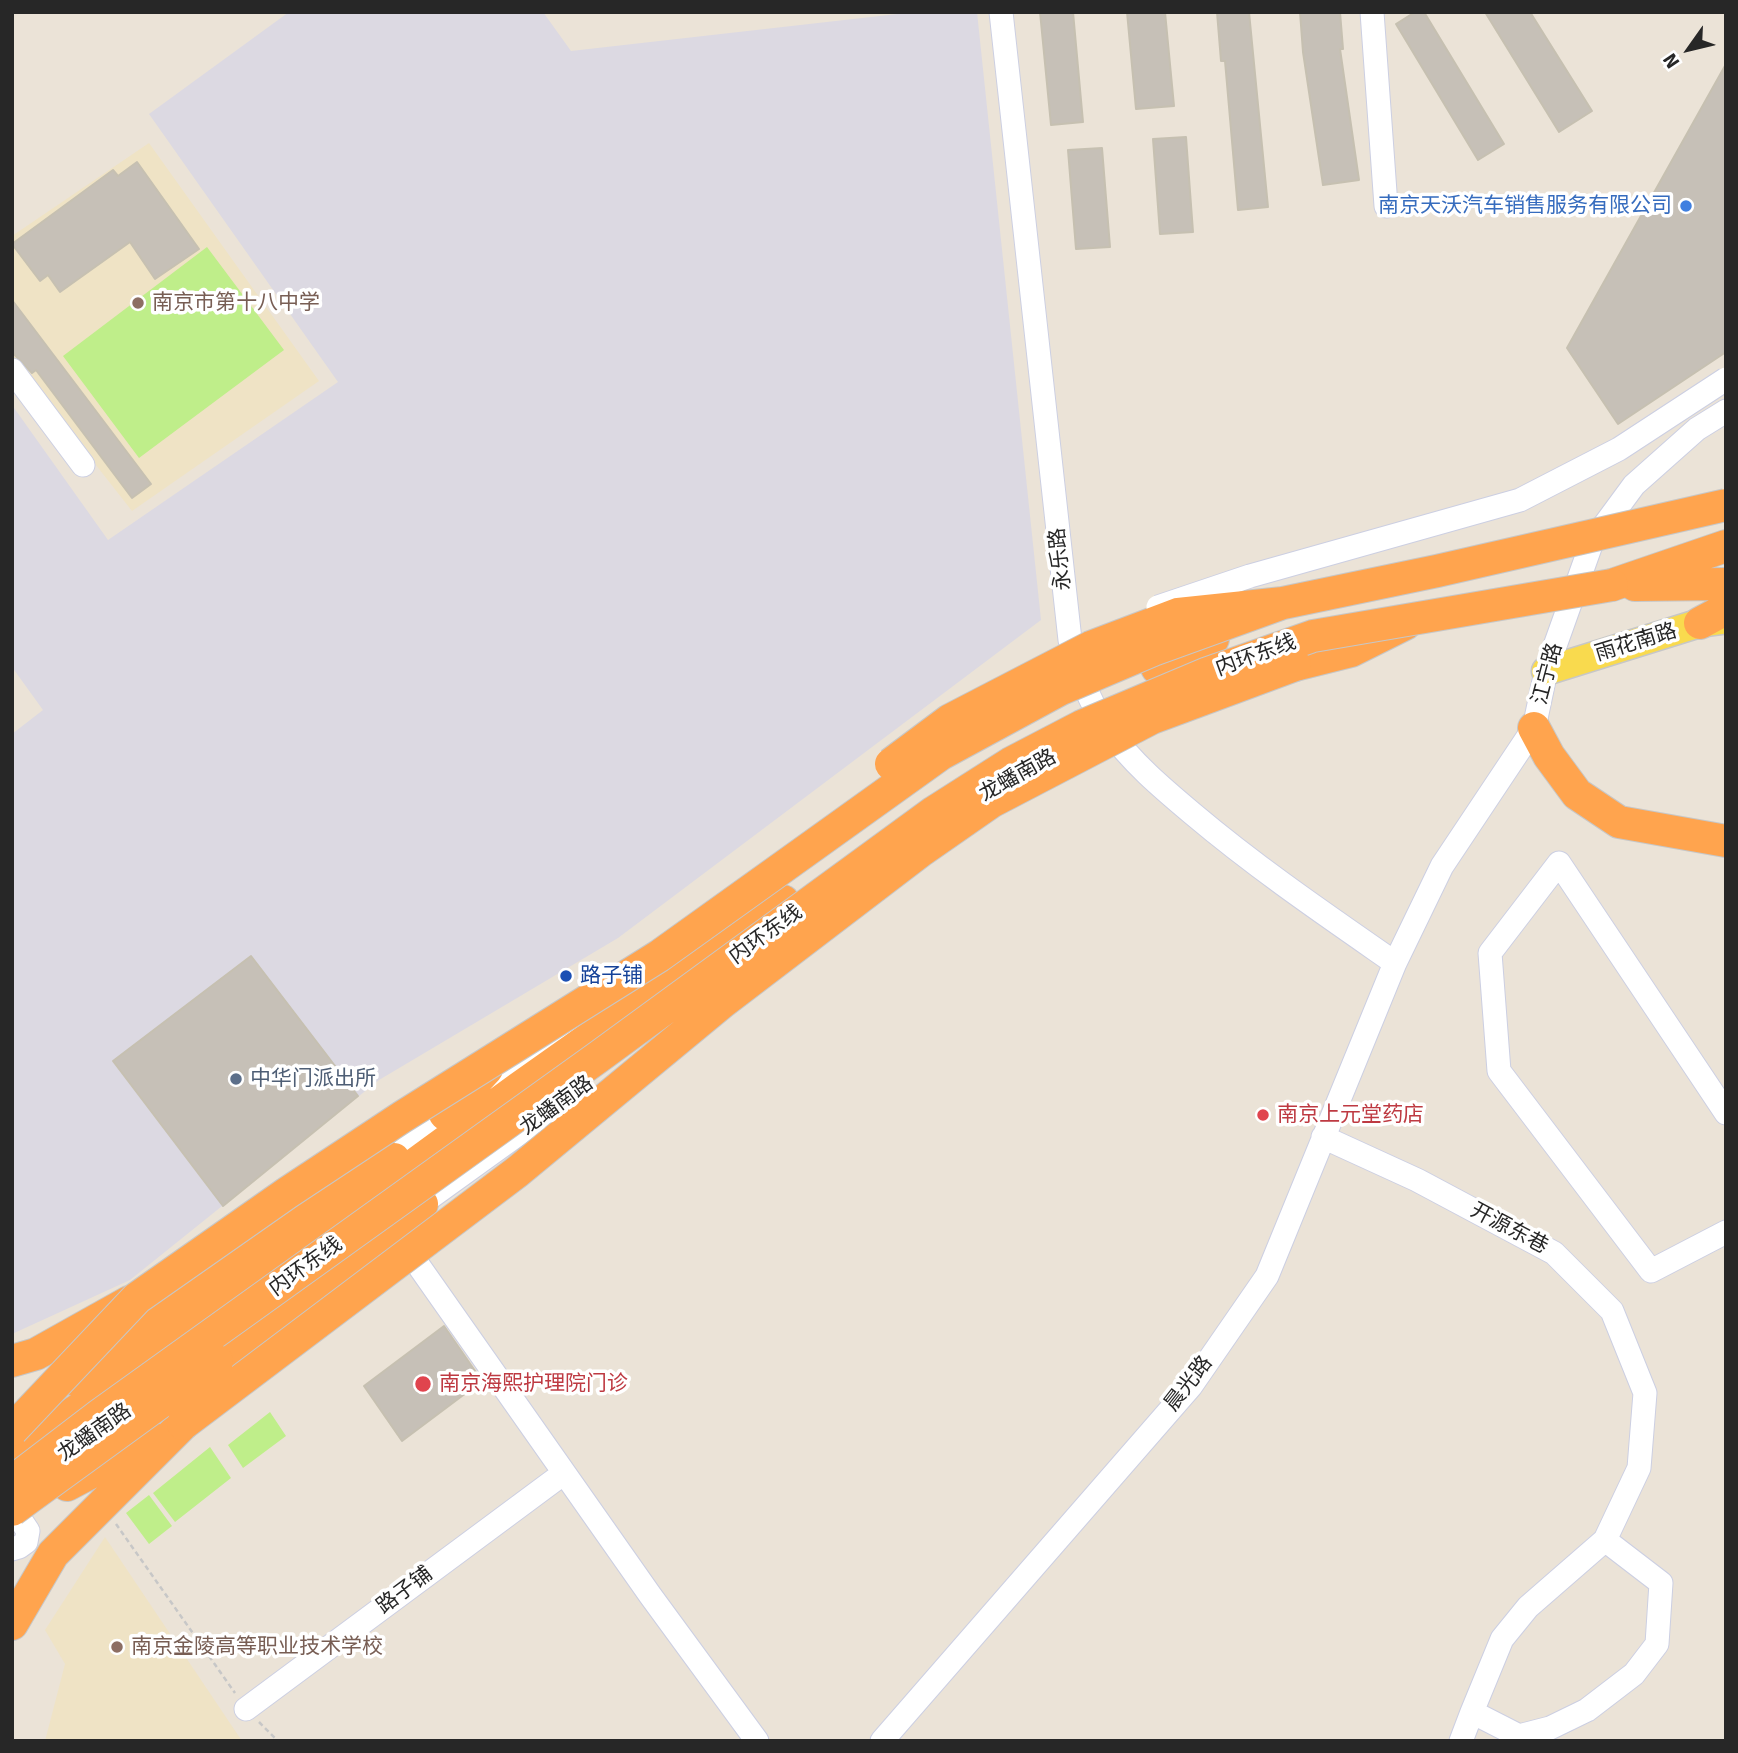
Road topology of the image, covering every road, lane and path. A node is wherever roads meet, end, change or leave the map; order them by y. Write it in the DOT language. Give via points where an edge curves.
graph roads {
  1 [pos="1001,12"];
  2 [pos="1372,12"];
  3 [pos="1386,206"];
  4 [pos="12,370"];
  5 [pos="1726,380"];
  6 [pos="1726,411"];
  7 [pos="83,466"];
  8 [pos="1726,505"];
  9 [pos="1726,546"];
  10 [pos="1612,584"];
  11 [pos="1726,584"];
  12 [pos="1283,603"];
  13 [pos="1717,617"];
  14 [pos="1413,620"];
  15 [pos="1295,665"];
  16 [pos="1546,671"];
  17 [pos="1085,690"];
  18 [pos="950,720"];
  19 [pos="1106,727"];
  20 [pos="1534,728"];
  21 [pos="1726,841"];
  22 [pos="787,939"];
  23 [pos="1395,962"];
  24 [pos="1726,1113"];
  25 [pos="445,1114"];
  26 [pos="1324,1138"];
  27 [pos="394,1159"];
  28 [pos="422,1204"];
  29 [pos="1726,1232"];
  30 [pos="396,1234"];
  31 [pos="137,1298"];
  32 [pos="12,1362"];
  33 [pos="183,1424"];
  34 [pos="12,1428"];
  35 [pos="12,1442"];
  36 [pos="12,1457"];
  37 [pos="564,1473"];
  38 [pos="12,1482"];
  39 [pos="12,1492"];
  40 [pos="102,1504"];
  41 [pos="12,1506"];
  42 [pos="1605,1540"];
  43 [pos="12,1549"];
  44 [pos="12,1623"];
  45 [pos="246,1709"];
  46 [pos="1472,1712"];
  47 [pos="278,1741"];
  48 [pos="757,1741"];
  49 [pos="882,1741"];
  50 [pos="1461,1741"];
  1 -- 17 [label="street, 永乐路" via="1070,640"];
  2 -- 3 [label="street"];
  4 -- 7 [label="street"];
  5 -- 18 [label="street, bridge" via="1619,449 1520,500 1250,576 1139,613 1045,659"];
  6 -- 16 [label="street, 江宁路" via="1697,429 1634,485 1591,542"];
  8 -- 12 [label="highway, 内环东线, bridge"];
  9 -- 10 [label="highway"];
  10 -- 11 [label="highway"];
  10 -- 14 [label="highway, 内环东线, bridge"];
  12 -- 18 [label="highway, bridge" via="1178,614 1091,647"];
  12 -- 31 [label="highway, bridge" via="1060,689 941,754 659,956 402,1117"];
  12 -- 36 [label="highway, 内环东线, bridge" via="1009,744 932,794"];
  13 -- 16 [label="main road, 雨花南路"];
  14 -- 15 [label="highway, bridge" via="1351,651"];
  14 -- 38 [label="highway, 内环东线, bridge" via="1313,636 1208,673 1082,726 1011,762 934,812"];
  15 -- 22 [label="highway, bridge" via="1030,804 882,896"];
  15 -- 33 [label="highway, bridge" via="1152,718 991,802 724,1001 517,1172"];
  16 -- 20 [label="street, 江宁路"];
  17 -- 19 [label="street, 永乐路"];
  17 -- 25 [label="street, 龙蟠南路" via="960,756 641,984"];
  18 -- 25 [label="highway, bridge" via="500,1054"];
  19 -- 22 [label="street, 龙蟠南路" via="987,792 913,841"];
  19 -- 23 [label="street, 永乐路" via="1145,774 1219,836"];
  20 -- 21 [label="highway" via="1577,794 1619,822"];
  20 -- 23 [label="street, 江宁路" via="1442,866"];
  22 -- 28 [label="street, 龙蟠南路"];
  23 -- 26 [label="street, 晨光路"];
  24 -- 29 [label="street" via="1559,863 1490,953 1499,1071 1651,1271"];
  25 -- 27 [label="street, 龙蟠南路"];
  26 -- 42 [label="street, 开源东巷" via="1417,1180 1554,1253 1612,1311 1645,1393 1639,1468"];
  26 -- 49 [label="street, 晨光路" via="1267,1276 1191,1386"];
  27 -- 34 [label="highway, bridge" via="325,1194 184,1295"];
  27 -- 35 [label="street, 龙蟠南路"];
  28 -- 30 [label="highway"];
  28 -- 39 [label="street, 龙蟠南路"];
  30 -- 37 [label="street"];
  30 -- 41 [label="highway, bridge"];
  31 -- 32 [label="highway" via="36,1354"];
  31 -- 34 [label="highway, bridge"];
  33 -- 40 [label="highway"];
  33 -- 41 [label="highway, bridge" via="67,1485"];
  37 -- 45 [label="street, 路子铺"];
  37 -- 48 [label="street"];
  40 -- 44 [label="highway" via="53,1554"];
  40 -- 45 [label="path"];
  41 -- 43 [label="street" via="28,1531 26,1542"];
  42 -- 46 [label="street, 开源东巷" via="1528,1607 1502,1639"];
  42 -- 46 [label="street" via="1661,1583 1657,1644 1634,1674 1587,1710 1520,1736"];
  45 -- 47 [label="path"];
  46 -- 50 [label="street, 开源东巷"];
}
